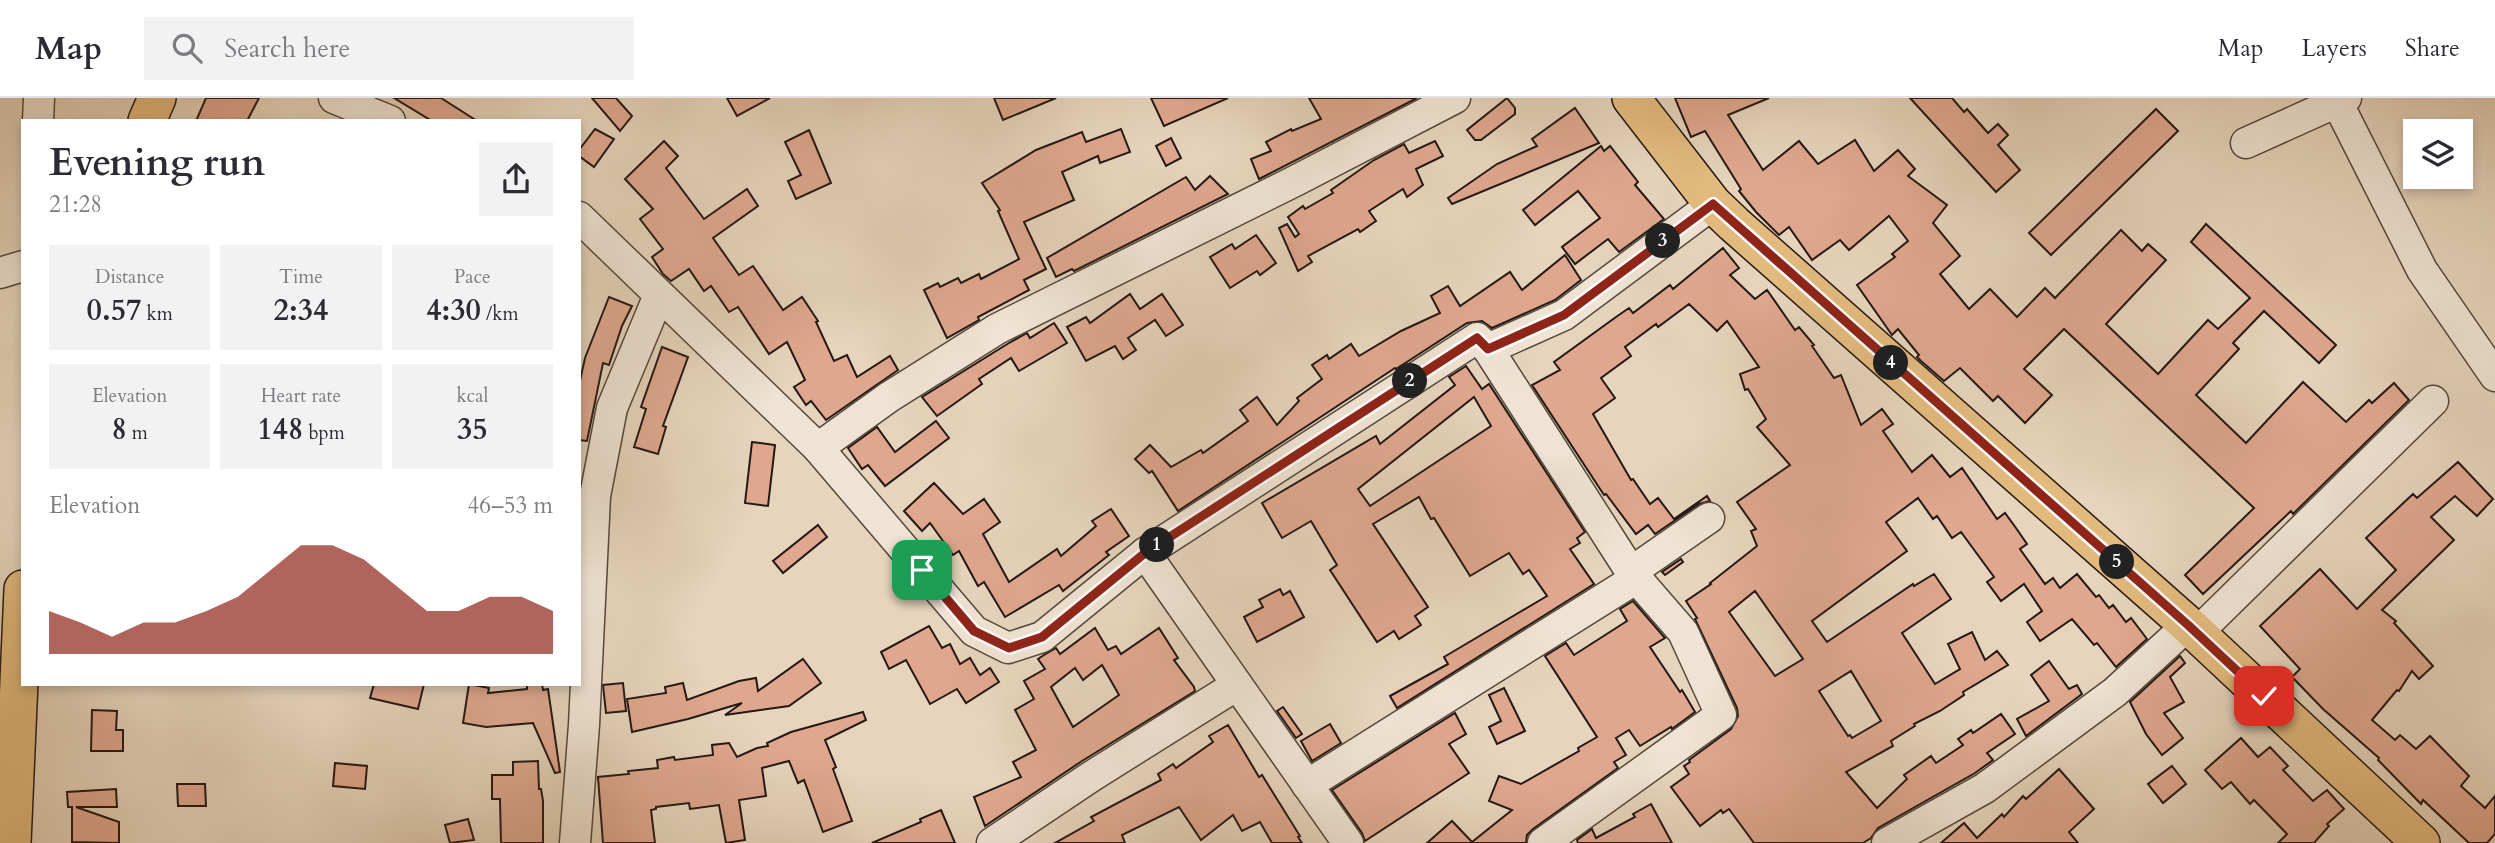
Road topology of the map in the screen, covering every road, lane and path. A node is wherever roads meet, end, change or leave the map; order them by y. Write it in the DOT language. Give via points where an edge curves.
graph roads {
  1 [pos="39,98"];
  2 [pos="157,98"];
  3 [pos="334,98"];
  4 [pos="1455,98"];
  5 [pos="1631,98"];
  6 [pos="2339,100"];
  7 [pos="38,119"];
  8 [pos="148,119"];
  9 [pos="385,119"];
  10 [pos="2246,143"];
  11 [pos="1713,204"];
  12 [pos="581,219"];
  13 [pos="21,267"];
  14 [pos="0,273"];
  15 [pos="659,295"];
  16 [pos="1488,349"];
  17 [pos="2495,376"];
  18 [pos="2433,401"];
  19 [pos="818,448"];
  20 [pos="1709,518"];
  21 [pos="1145,553"];
  22 [pos="1631,572"];
  23 [pos="2193,629"];
  24 [pos="21,635"];
  25 [pos="1237,685"];
  26 [pos="1307,785"];
  27 [pos="1900,840"];
  28 [pos="12,843"];
  29 [pos="575,843"];
  30 [pos="992,843"];
  31 [pos="1348,843"];
  32 [pos="1543,843"];
  33 [pos="2421,843"];
  1 -- 7 [label="street"];
  2 -- 8 [label="main road"];
  3 -- 9 [label="street"];
  4 -- 19 [label="street" via="997,329"];
  5 -- 11 [label="main road"];
  6 -- 10 [label="street"];
  6 -- 17 [label="street" via="2422,270"];
  11 -- 16 [label="street" via="1564,315"];
  11 -- 23 [label="main road"];
  12 -- 15 [label="street"];
  13 -- 14 [label="street"];
  15 -- 19 [label="street"];
  15 -- 29 [label="street" via="612,408 595,496"];
  16 -- 21 [label="street" via="1477,338"];
  16 -- 22 [label="street"];
  18 -- 23 [label="street"];
  19 -- 21 [label="street" via="974,631 1009,648 1042,637"];
  20 -- 22 [label="street"];
  21 -- 25 [label="street"];
  22 -- 26 [label="street" via="1632,581"];
  22 -- 32 [label="street" via="1683,632 1721,715"];
  23 -- 27 [label="street" via="1985,788"];
  23 -- 33 [label="main road"];
  24 -- 28 [label="main road"];
  25 -- 26 [label="street"];
  25 -- 30 [label="street"];
  26 -- 31 [label="street"];
}
